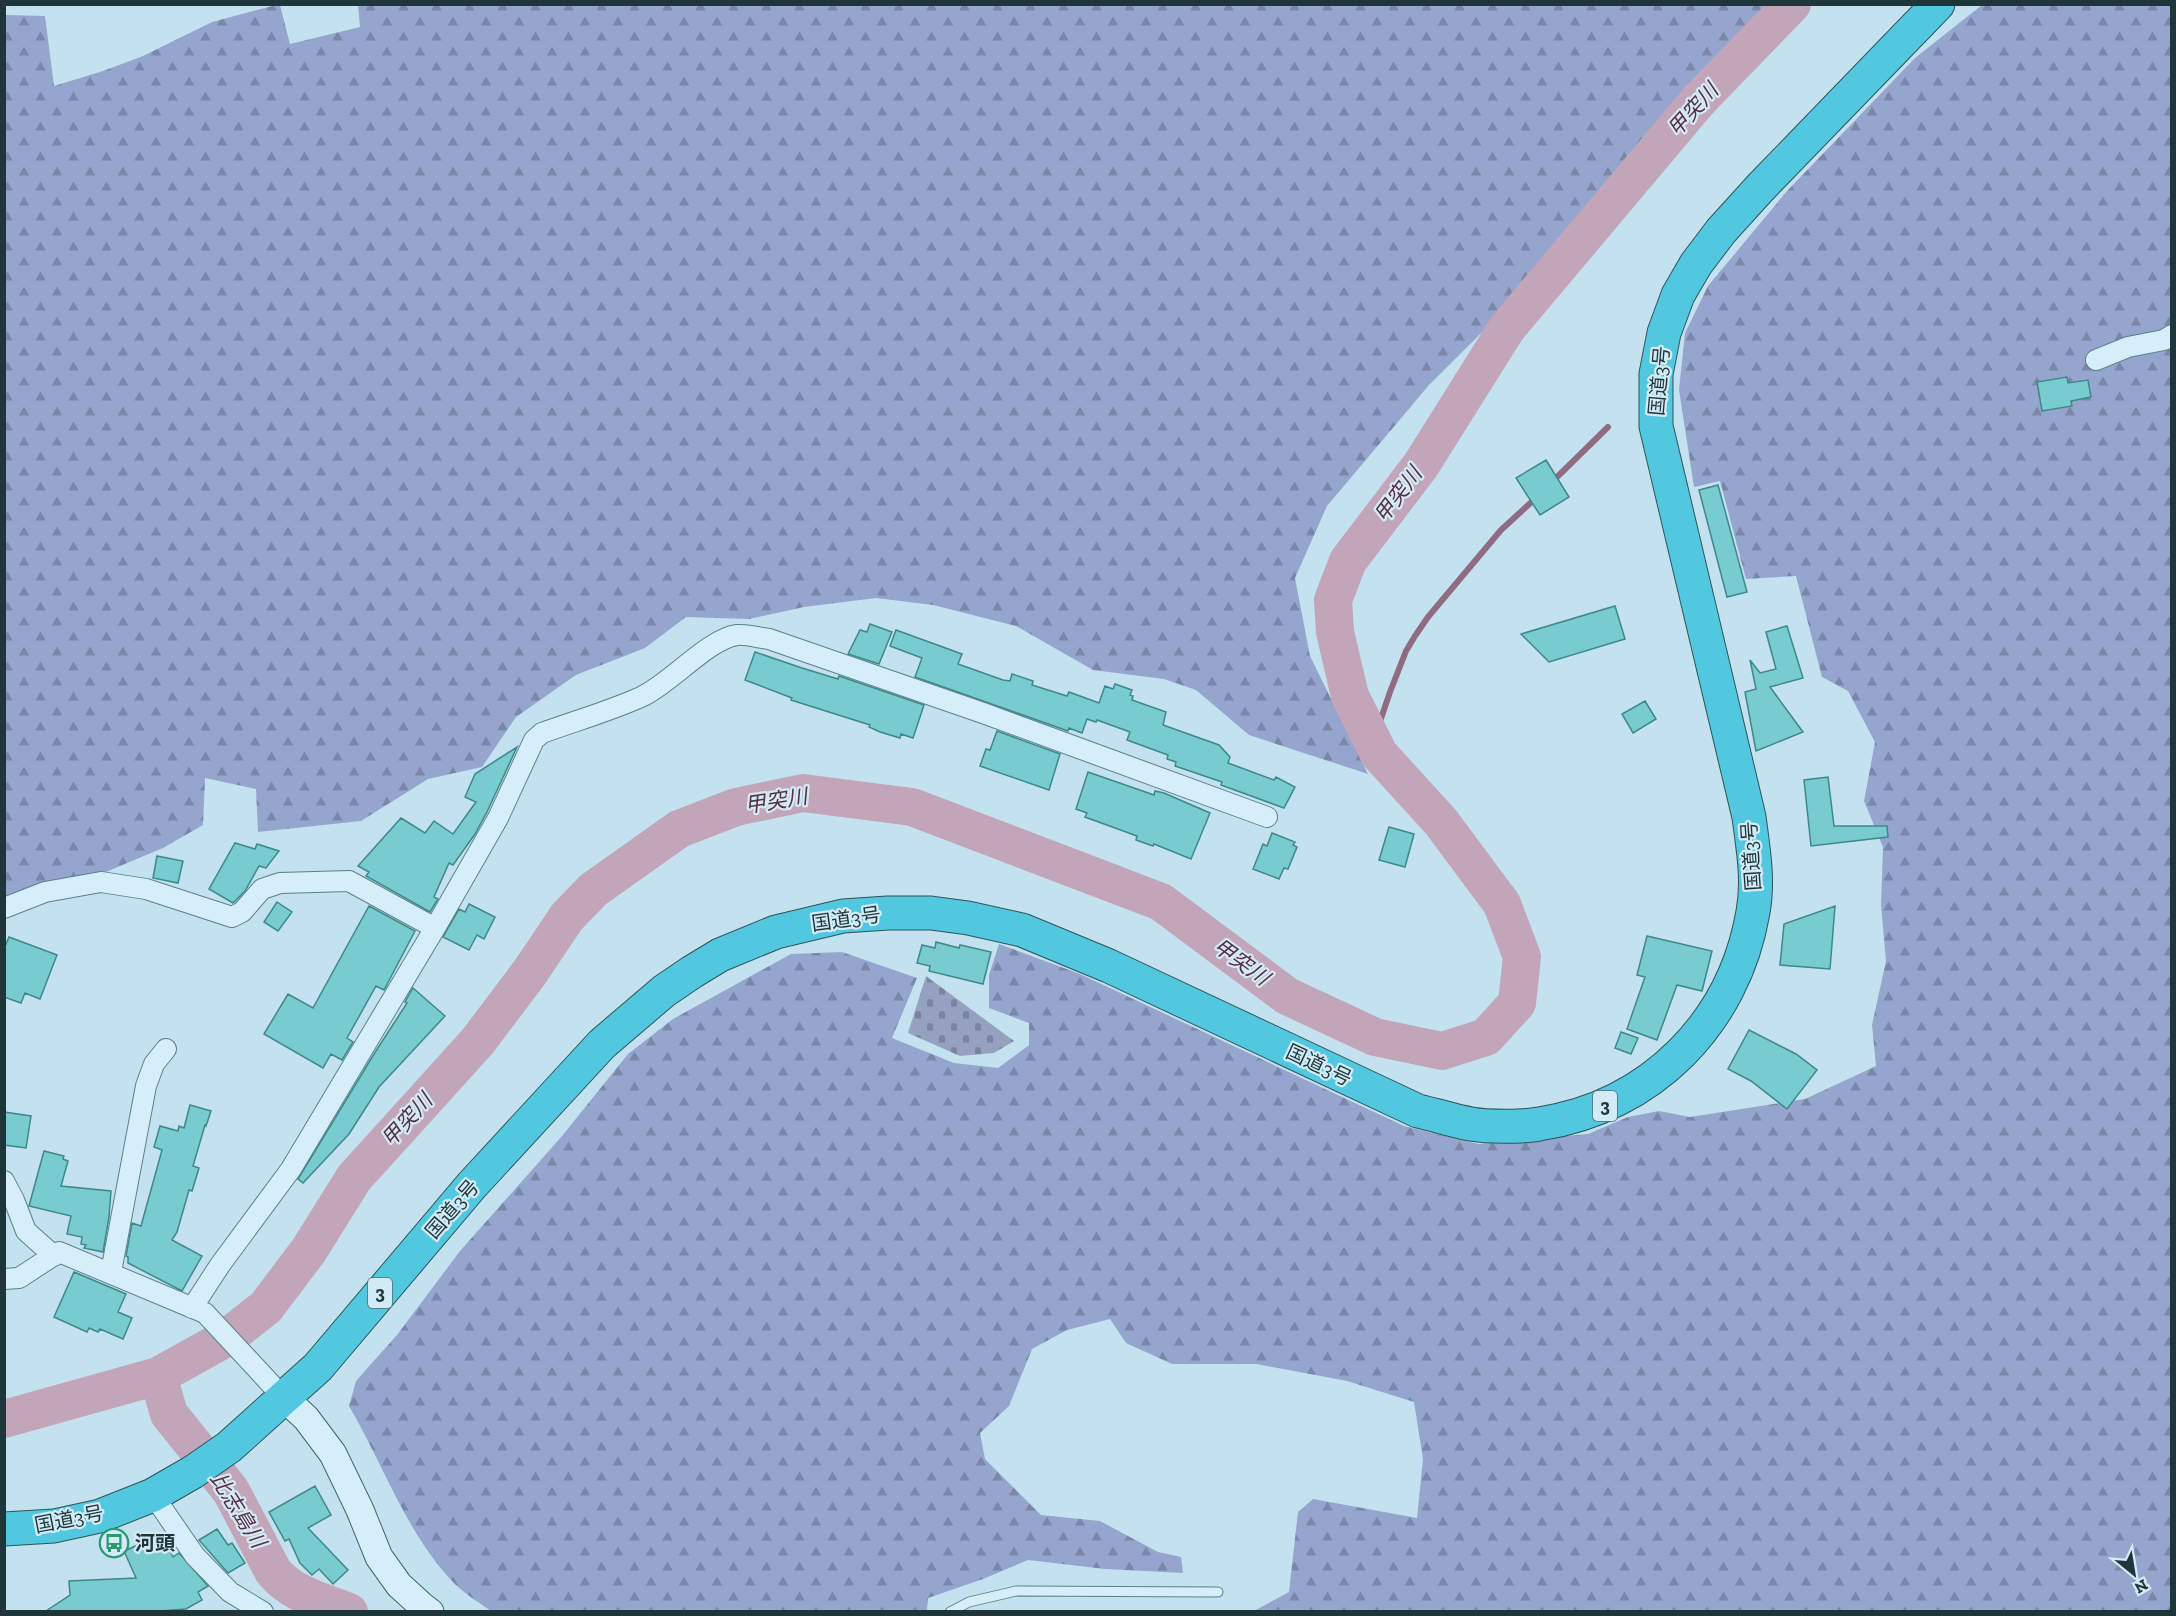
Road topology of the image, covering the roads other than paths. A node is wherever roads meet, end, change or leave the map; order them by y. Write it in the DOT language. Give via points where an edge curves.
graph roads {
  1 [pos="1938,4"];
  2 [pos="2172,335"];
  3 [pos="2096,360"];
  4 [pos="1267,817"];
  5 [pos="4,908"];
  6 [pos="435,928"];
  7 [pos="166,1049"];
  8 [pos="4,1181"];
  9 [pos="54,1256"];
  10 [pos="111,1272"];
  11 [pos="4,1279"];
  12 [pos="199,1311"];
  13 [pos="274,1388"];
  14 [pos="153,1495"];
  15 [pos="4,1529"];
  16 [pos="1218,1592"];
  17 [pos="263,1611"];
  18 [pos="430,1611"];
  19 [pos="950,1611"];
  1 -- 13 [label="highway, 国道3号 / 3" via="1721,231 1678,295 1664,333 1656,374 1656,426 1749,817 1756,863 1754,910 1744,955 1730,988 1708,1024 1664,1070 1598,1110 1537,1125 1473,1125 1418,1111 1109,966 1022,930 931,914 843,916 776,932 720,955 664,991 602,1044 472,1185 318,1367"];
  2 -- 3 [label="street"];
  4 -- 6 [label="street" via="769,639 736,635 707,649 642,696 542,733 534,741 498,818"];
  5 -- 6 [label="street" via="45,892 101,882 146,889 232,917 242,912 262,889 280,883 349,881"];
  6 -- 12 [label="street" via="291,1169 220,1265"];
  7 -- 10 [label="street" via="154,1064 146,1086"];
  8 -- 9 [label="street" via="26,1231"];
  9 -- 10 [label="street" via="59,1252"];
  9 -- 11 [label="street" via="19,1278"];
  10 -- 12 [label="street"];
  12 -- 13 [label="street"];
  13 -- 14 [label="highway, 国道3号 / 3" via="229,1447"];
  13 -- 18 [label="street" via="306,1418 333,1454 379,1557 399,1585"];
  14 -- 15 [label="highway, 国道3号 / 3" via="100,1516 54,1526"];
  14 -- 17 [label="street" via="195,1556 230,1592"];
  16 -- 19 [label="lane" via="1016,1591 969,1602"];
}
